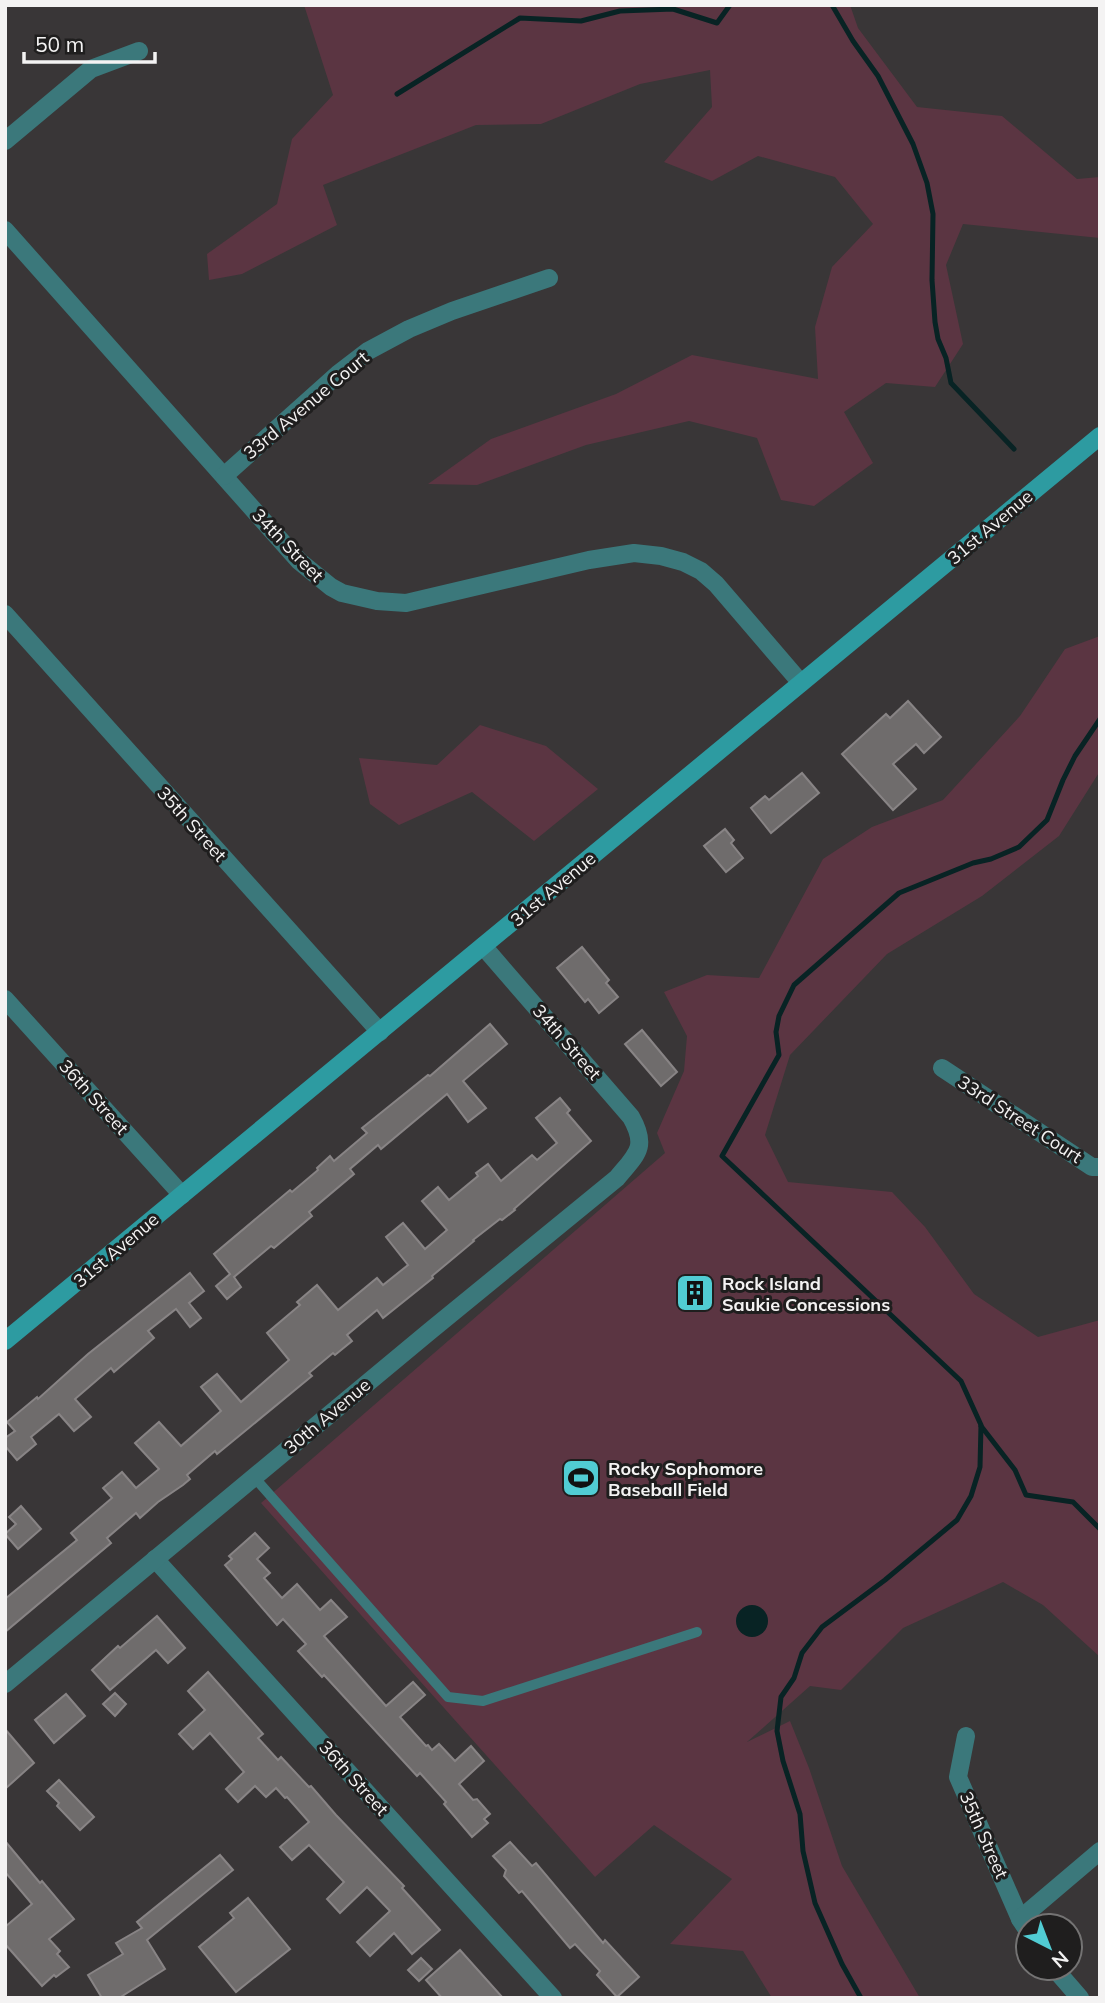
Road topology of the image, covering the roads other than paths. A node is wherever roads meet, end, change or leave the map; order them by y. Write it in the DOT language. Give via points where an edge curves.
graph roads {
  1 [pos="139,51"];
  2 [pos="5,141"];
  3 [pos="5,230"];
  4 [pos="549,278"];
  5 [pos="1100,436"];
  6 [pos="224,476"];
  7 [pos="5,614"];
  8 [pos="802,682"];
  9 [pos="483,946"];
  10 [pos="6,1001"];
  11 [pos="380,1032"];
  12 [pos="942,1068"];
  13 [pos="641,1143"];
  14 [pos="1100,1167"];
  15 [pos="182,1195"];
  16 [pos="5,1341"];
  17 [pos="254,1477"];
  18 [pos="155,1559"];
  19 [pos="697,1632"];
  20 [pos="5,1684"];
  21 [pos="965,1736"];
  22 [pos="1100,1851"];
  23 [pos="1018,1912"];
  24 [pos="1037,1912"];
  25 [pos="1066,1982"];
  26 [pos="553,1998"];
  27 [pos="1080,1998"];
  1 -- 2 [label="street" via="91,69"];
  3 -- 6 [label="street, 34th Street"];
  4 -- 6 [label="street, 33rd Avenue Court" via="409,328 368,351"];
  5 -- 8 [label="street, 31st Avenue"];
  6 -- 8 [label="street, 34th Street" via="318,578 342,593 369,600 406,603 634,553 683,562 716,584"];
  7 -- 11 [label="street, 35th Street"];
  8 -- 9 [label="street, 31st Avenue"];
  9 -- 11 [label="street, 31st Avenue"];
  9 -- 13 [label="street, 34th Street" via="631,1117"];
  10 -- 15 [label="street, 36th Street"];
  11 -- 15 [label="street, 31st Avenue"];
  12 -- 14 [label="street, 33rd Street Court" via="1092,1167"];
  13 -- 17 [label="street, 30th Avenue" via="617,1178"];
  15 -- 16 [label="street, 31st Avenue"];
  17 -- 18 [label="street, 30th Avenue"];
  17 -- 19 [label="lane" via="448,1697 483,1701"];
  18 -- 20 [label="street, 30th Avenue"];
  18 -- 26 [label="street, 36th Street"];
  21 -- 23 [label="street, 35th Street" via="958,1777"];
  22 -- 24 [label="street"];
  25 -- 27 [label="street"];
}
